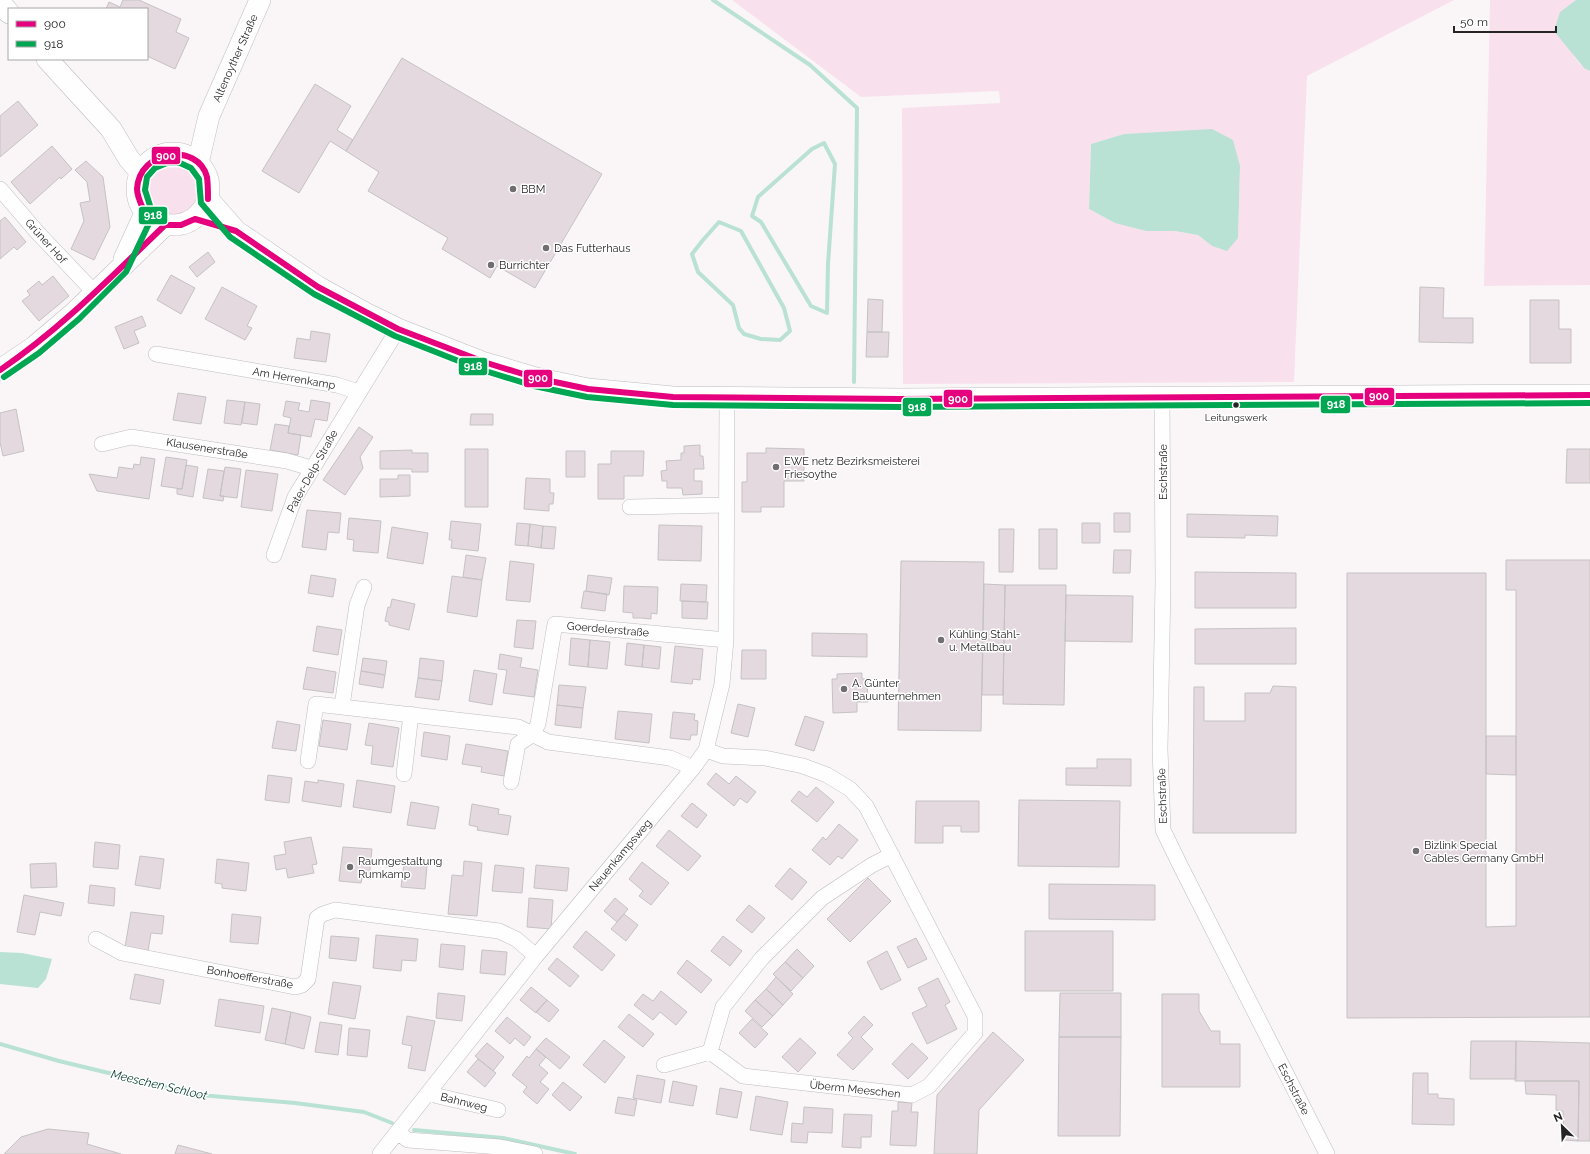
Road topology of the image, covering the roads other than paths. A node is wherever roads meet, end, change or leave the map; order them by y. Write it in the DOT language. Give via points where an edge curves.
graph roads {
  1 [pos="260,0"];
  2 [pos="0,2"];
  3 [pos="8,12"];
  4 [pos="48,60"];
  5 [pos="209,116"];
  6 [pos="111,129"];
  7 [pos="178,153"];
  8 [pos="155,157"];
  9 [pos="198,163"];
  10 [pos="140,172"];
  11 [pos="0,188"];
  12 [pos="208,199"];
  13 [pos="144,213"];
  14 [pos="195,219"];
  15 [pos="165,225"];
  16 [pos="236,231"];
  17 [pos="120,266"];
  18 [pos="94,292"];
  19 [pos="398,329"];
  20 [pos="156,354"];
  21 [pos="0,370"];
  22 [pos="359,392"];
  23 [pos="1590,394"];
  24 [pos="727,397"];
  25 [pos="1162,398"];
  26 [pos="102,444"];
  27 [pos="311,468"];
  28 [pos="726,505"];
  29 [pos="630,507"];
  30 [pos="274,555"];
  31 [pos="364,587"];
  32 [pos="726,640"];
  33 [pos="342,706"];
  34 [pos="410,714"];
  35 [pos="532,735"];
  36 [pos="706,750"];
  37 [pos="308,761"];
  38 [pos="693,768"];
  39 [pos="404,774"];
  40 [pos="511,782"];
  41 [pos="892,856"];
  42 [pos="96,939"];
  43 [pos="536,956"];
  44 [pos="710,1052"];
  45 [pos="664,1065"];
  46 [pos="430,1092"];
  47 [pos="498,1110"];
  48 [pos="397,1132"];
  49 [pos="380,1154"];
  50 [pos="535,1154"];
  51 [pos="1328,1154"];
  1 -- 5 [label="main road, Altenoyther Straße"];
  2 -- 3 [label="main road"];
  4 -- 6 [label="main road"];
  5 -- 7 [label="main road, Altenoyther Straße"];
  5 -- 9 [label="main road, Altenoyther Straße"];
  6 -- 8 [label="main road"];
  6 -- 10 [label="main road"];
  7 -- 8 [label="main road" via="166,153"];
  7 -- 9 [label="main road"];
  8 -- 10 [label="main road"];
  9 -- 12 [label="main road" via="208,179"];
  10 -- 13 [label="main road" via="136,193"];
  11 -- 18 [label="street, Grüner Hof" via="37,232"];
  12 -- 14 [label="main road"];
  12 -- 16 [label="main road"];
  13 -- 15 [label="main road"];
  13 -- 17 [label="main road"];
  14 -- 15 [label="main road" via="186,224"];
  14 -- 16 [label="main road"];
  15 -- 17 [label="main road"];
  16 -- 19 [label="main road" via="318,287"];
  17 -- 18 [label="main road"];
  18 -- 21 [label="main road" via="34,347"];
  19 -- 22 [label="street"];
  19 -- 24 [label="main road" via="482,362 536,378 588,389 673,397"];
  20 -- 22 [label="street, Am Herrenkamp" via="337,385"];
  22 -- 27 [label="street, Pater-Delp-Straße"];
  23 -- 25 [label="main road"];
  24 -- 25 [label="main road"];
  24 -- 28 [label="street, Neuenkampsweg"];
  25 -- 51 [label="street, Eschstraße" via="1163,582 1160,749 1163,830"];
  26 -- 27 [label="street, Klausenerstraße" via="131,437 286,460"];
  27 -- 30 [label="street, Pater-Delp-Straße" via="289,511"];
  28 -- 29 [label="street"];
  28 -- 32 [label="street, Neuenkampsweg"];
  31 -- 33 [label="street" via="357,605"];
  32 -- 35 [label="street, Goerdelerstraße" via="555,624 538,724"];
  32 -- 36 [label="street, Neuenkampsweg" via="722,684"];
  33 -- 34 [label="street"];
  33 -- 37 [label="street" via="316,704"];
  34 -- 35 [label="street" via="518,727"];
  34 -- 39 [label="street"];
  35 -- 38 [label="street" via="548,742 670,758"];
  35 -- 40 [label="street" via="518,744"];
  36 -- 38 [label="street, Neuenkampsweg"];
  36 -- 41 [label="street, Überm Meeschen" via="723,756 765,758 803,766 827,775 850,790 866,806"];
  38 -- 43 [label="street, Neuenkampsweg"];
  41 -- 44 [label="street" via="872,865 822,898 762,958 723,1007"];
  41 -- 44 [label="street, Überm Meeschen" via="975,1016 975,1033 929,1086 912,1095 773,1081 743,1076"];
  42 -- 43 [label="street, Bonhoefferstraße" via="122,953 295,987 308,979 317,918 335,910 499,931 516,939"];
  43 -- 46 [label="street, Neuenkampsweg"];
  44 -- 45 [label="street"];
  46 -- 47 [label="street, Bahnweg"];
  46 -- 48 [label="street, Neuenkampsweg"];
  48 -- 49 [label="street, Neuenkampsweg"];
  48 -- 50 [label="street" via="408,1140 500,1147"];
}
